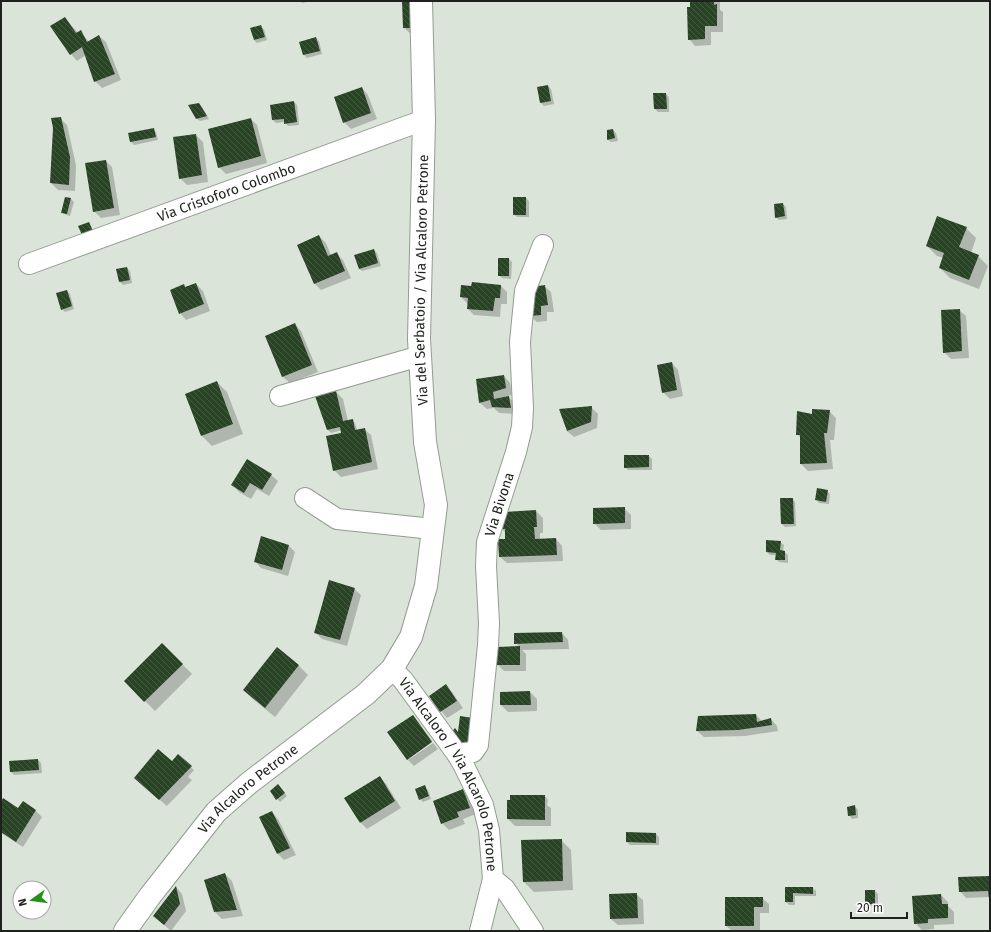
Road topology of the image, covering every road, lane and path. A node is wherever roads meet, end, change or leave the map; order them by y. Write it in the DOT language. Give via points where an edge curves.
graph roads {
  1 [pos="421,1"];
  2 [pos="424,120"];
  3 [pos="543,245"];
  4 [pos="29,264"];
  5 [pos="420,356"];
  6 [pos="280,396"];
  7 [pos="305,498"];
  8 [pos="433,529"];
  9 [pos="392,669"];
  10 [pos="457,754"];
  11 [pos="493,879"];
  12 [pos="125,931"];
  13 [pos="480,931"];
  14 [pos="533,931"];
  1 -- 2 [label="street, Via del Serbatoio / Via Alcaloro Petrone"];
  2 -- 4 [label="street, Via Cristoforo Colombo"];
  2 -- 5 [label="street, Via del Serbatoio / Via Alcaloro Petrone"];
  3 -- 10 [label="street, Via Bivona" via="525,291 520,342 522,427 487,542 489,623 478,745 473,752"];
  5 -- 6 [label="street"];
  5 -- 8 [label="street, Via del Serbatoio / Via Alcaloro Petrone" via="425,442 436,505"];
  7 -- 8 [label="street" via="337,519"];
  8 -- 9 [label="street, Via del Serbatoio / Via Alcaloro Petrone" via="426,586 411,637"];
  9 -- 10 [label="street, Via Alcaloro / Via Alcarolo Petrone" via="403,680"];
  9 -- 12 [label="street, Via Alcaloro Petrone" via="366,694 216,812"];
  10 -- 11 [label="street, Via Alcaloro / Via Alcarolo Petrone" via="483,805 490,830"];
  11 -- 13 [label="street, Via Alcaloro / Via Alcarolo Petrone"];
  11 -- 14 [label="street" via="505,889"];
}
